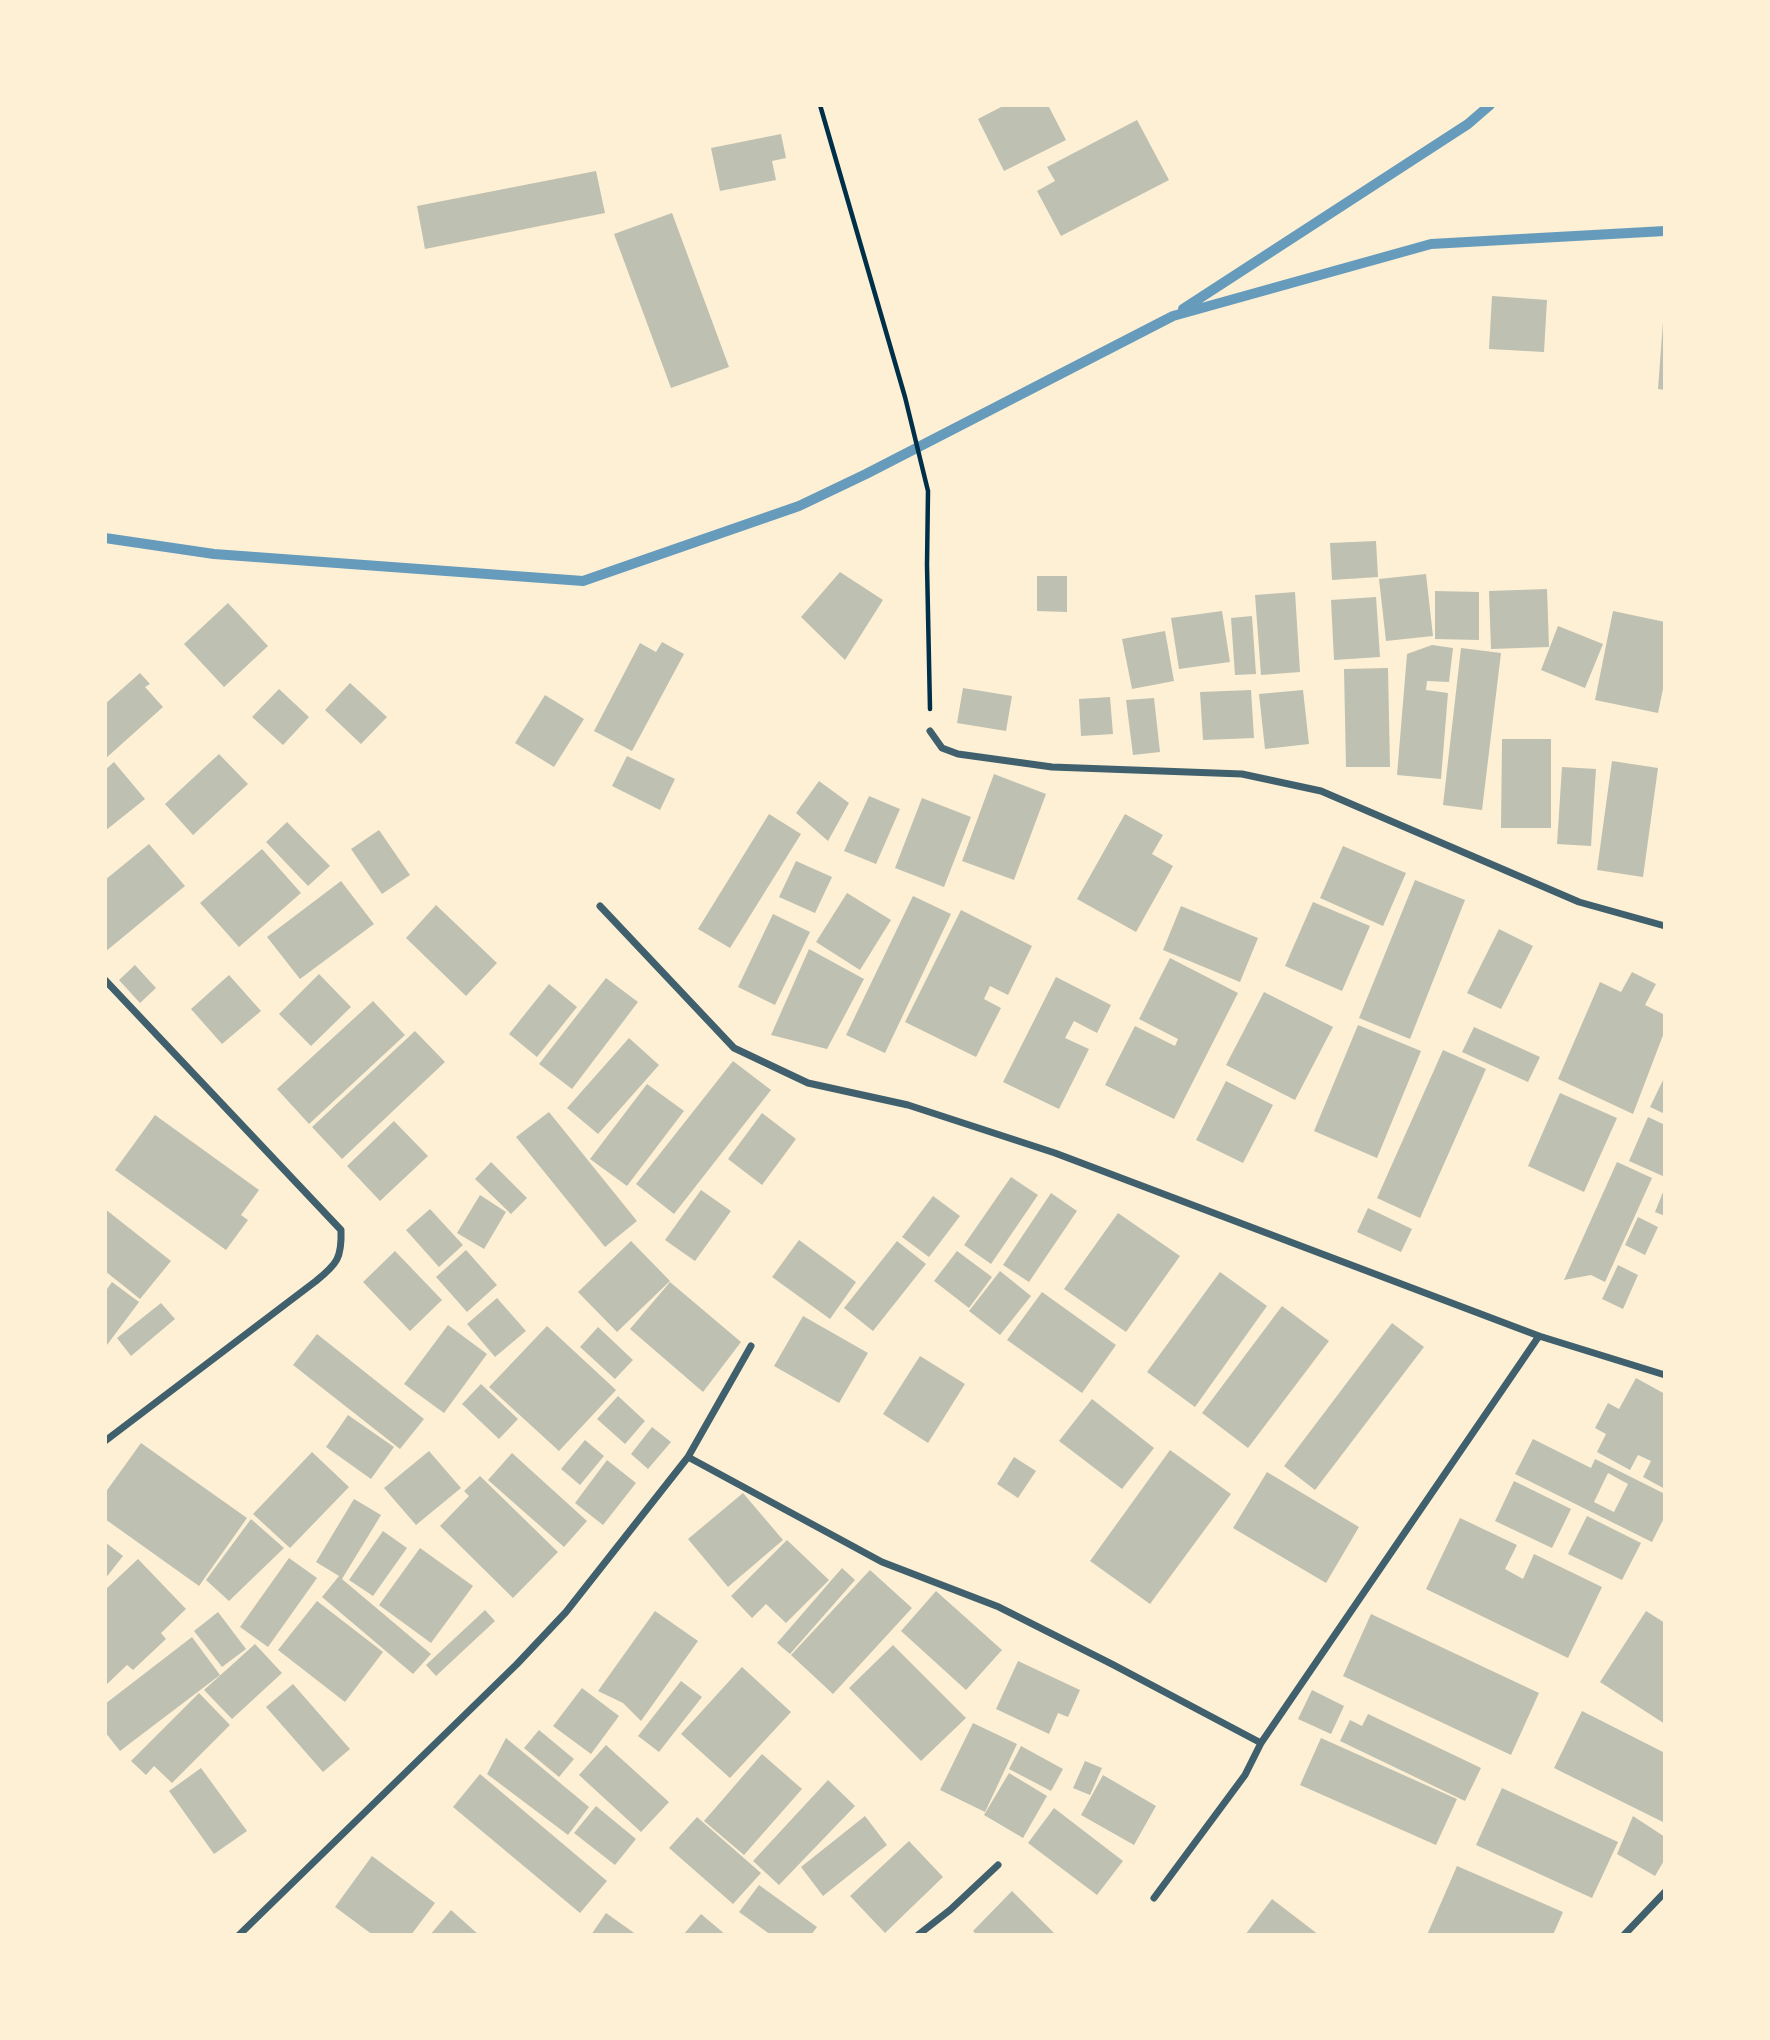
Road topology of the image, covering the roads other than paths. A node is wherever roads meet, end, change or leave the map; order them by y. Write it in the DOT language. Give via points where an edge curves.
graph roads {
  1 [pos="930,731"];
  2 [pos="600,906"];
  3 [pos="1665,926"];
  4 [pos="105,980"];
  5 [pos="1539,1336"];
  6 [pos="751,1346"];
  7 [pos="1665,1375"];
  8 [pos="105,1441"];
  9 [pos="688,1457"];
  10 [pos="1261,1743"];
  11 [pos="998,1865"];
  12 [pos="1665,1892"];
  13 [pos="1154,1898"];
  14 [pos="239,1935"];
  15 [pos="918,1935"];
  16 [pos="1624,1935"];
  1 -- 3 [label="street" via="942,748 958,754 1052,767 1242,774 1321,791 1579,902"];
  2 -- 5 [label="street" via="734,1048 808,1083 908,1105 1055,1153"];
  4 -- 8 [label="street" via="341,1230 342,1251 316,1282"];
  5 -- 7 [label="street"];
  5 -- 10 [label="street"];
  6 -- 9 [label="street"];
  9 -- 10 [label="street" via="882,1562 999,1607"];
  9 -- 14 [label="street" via="566,1612"];
  10 -- 13 [label="street" via="1245,1775"];
  11 -- 15 [label="street"];
  12 -- 16 [label="street"];
}
